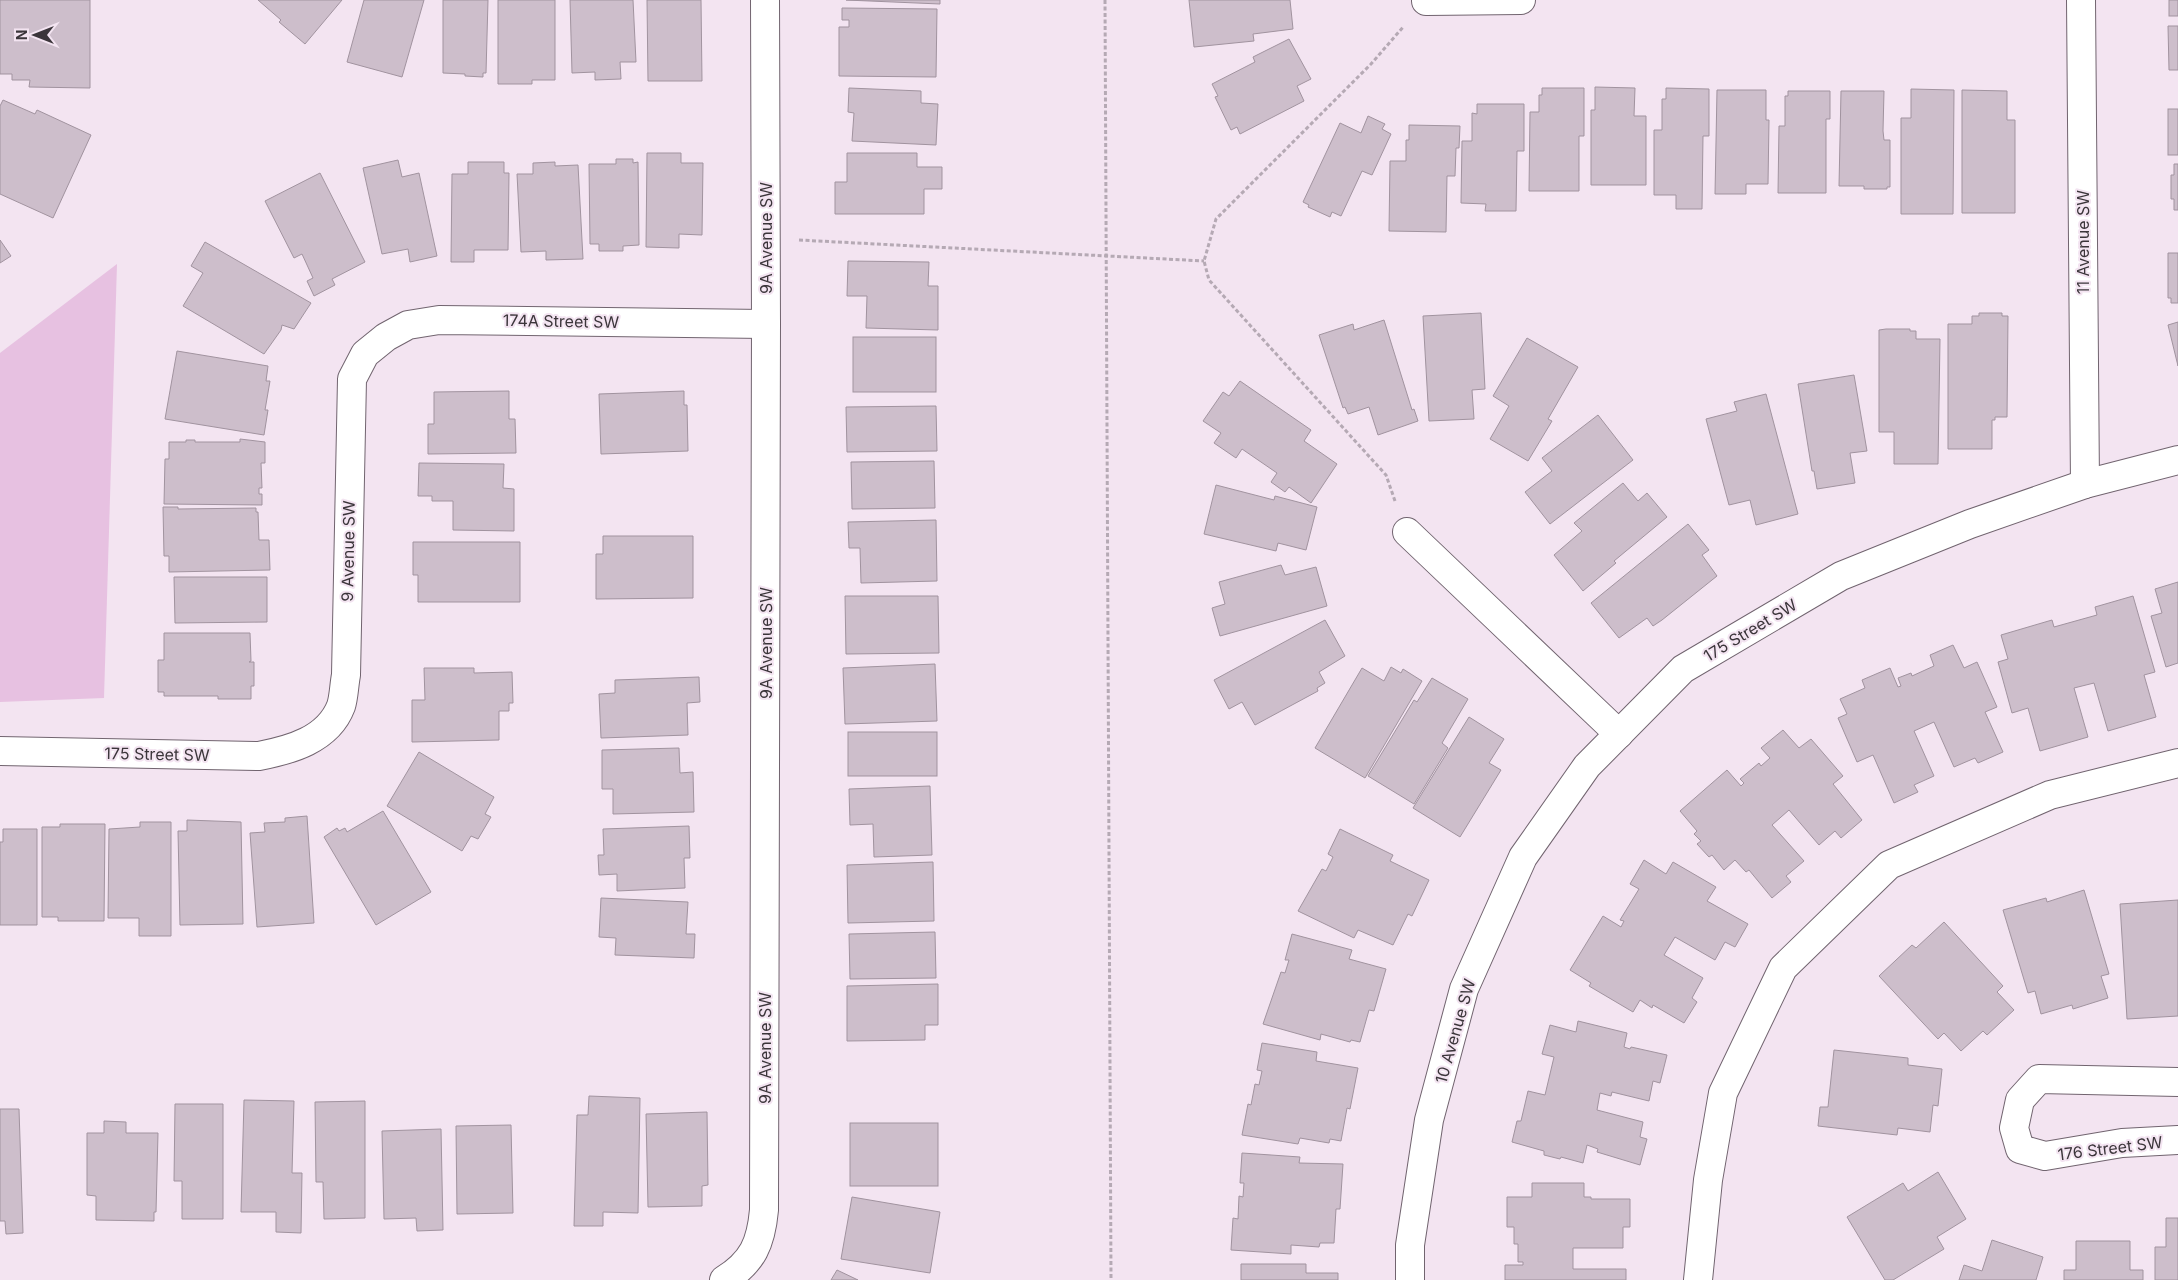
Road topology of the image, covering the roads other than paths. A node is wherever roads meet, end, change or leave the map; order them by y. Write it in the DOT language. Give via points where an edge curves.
graph roads {
  1 [pos="764,0"];
  2 [pos="1521,0"];
  3 [pos="2081,0"];
  4 [pos="1426,1"];
  5 [pos="766,324"];
  6 [pos="365,354"];
  7 [pos="2178,460"];
  8 [pos="2085,484"];
  9 [pos="1407,532"];
  10 [pos="1619,734"];
  11 [pos="311,740"];
  12 [pos="0,751"];
  13 [pos="2178,763"];
  14 [pos="2178,1082"];
  15 [pos="2178,1140"];
  16 [pos="729,1278"];
  17 [pos="1410,1280"];
  18 [pos="1698,1280"];
  1 -- 5 [label="street, 9A Avenue SW"];
  2 -- 4 [label="street"];
  3 -- 8 [label="street, 11 Avenue SW"];
  5 -- 6 [label="street, 174A Street SW" via="439,320 408,325"];
  5 -- 16 [label="street, 9A Avenue SW" via="764,1210 758,1245 749,1260"];
  6 -- 11 [label="street, 9 Avenue SW" via="352,379 350,409 346,675 341,705 332,723"];
  7 -- 8 [label="street, 175 Street SW"];
  8 -- 10 [label="street, 175 Street SW" via="1970,524 1841,576 1683,670"];
  9 -- 10 [label="street"];
  10 -- 17 [label="street, 10 Avenue SW" via="1587,766 1523,857 1464,989 1429,1120 1410,1245"];
  11 -- 12 [label="street, 175 Street SW" via="284,752 259,756"];
  13 -- 18 [label="street" via="2050,795 1889,866 1783,968 1723,1093 1708,1180"];
  14 -- 15 [label="street, 176 Street SW" via="2039,1079 2020,1100 2014,1128 2020,1149 2045,1156 2122,1143"];
}
